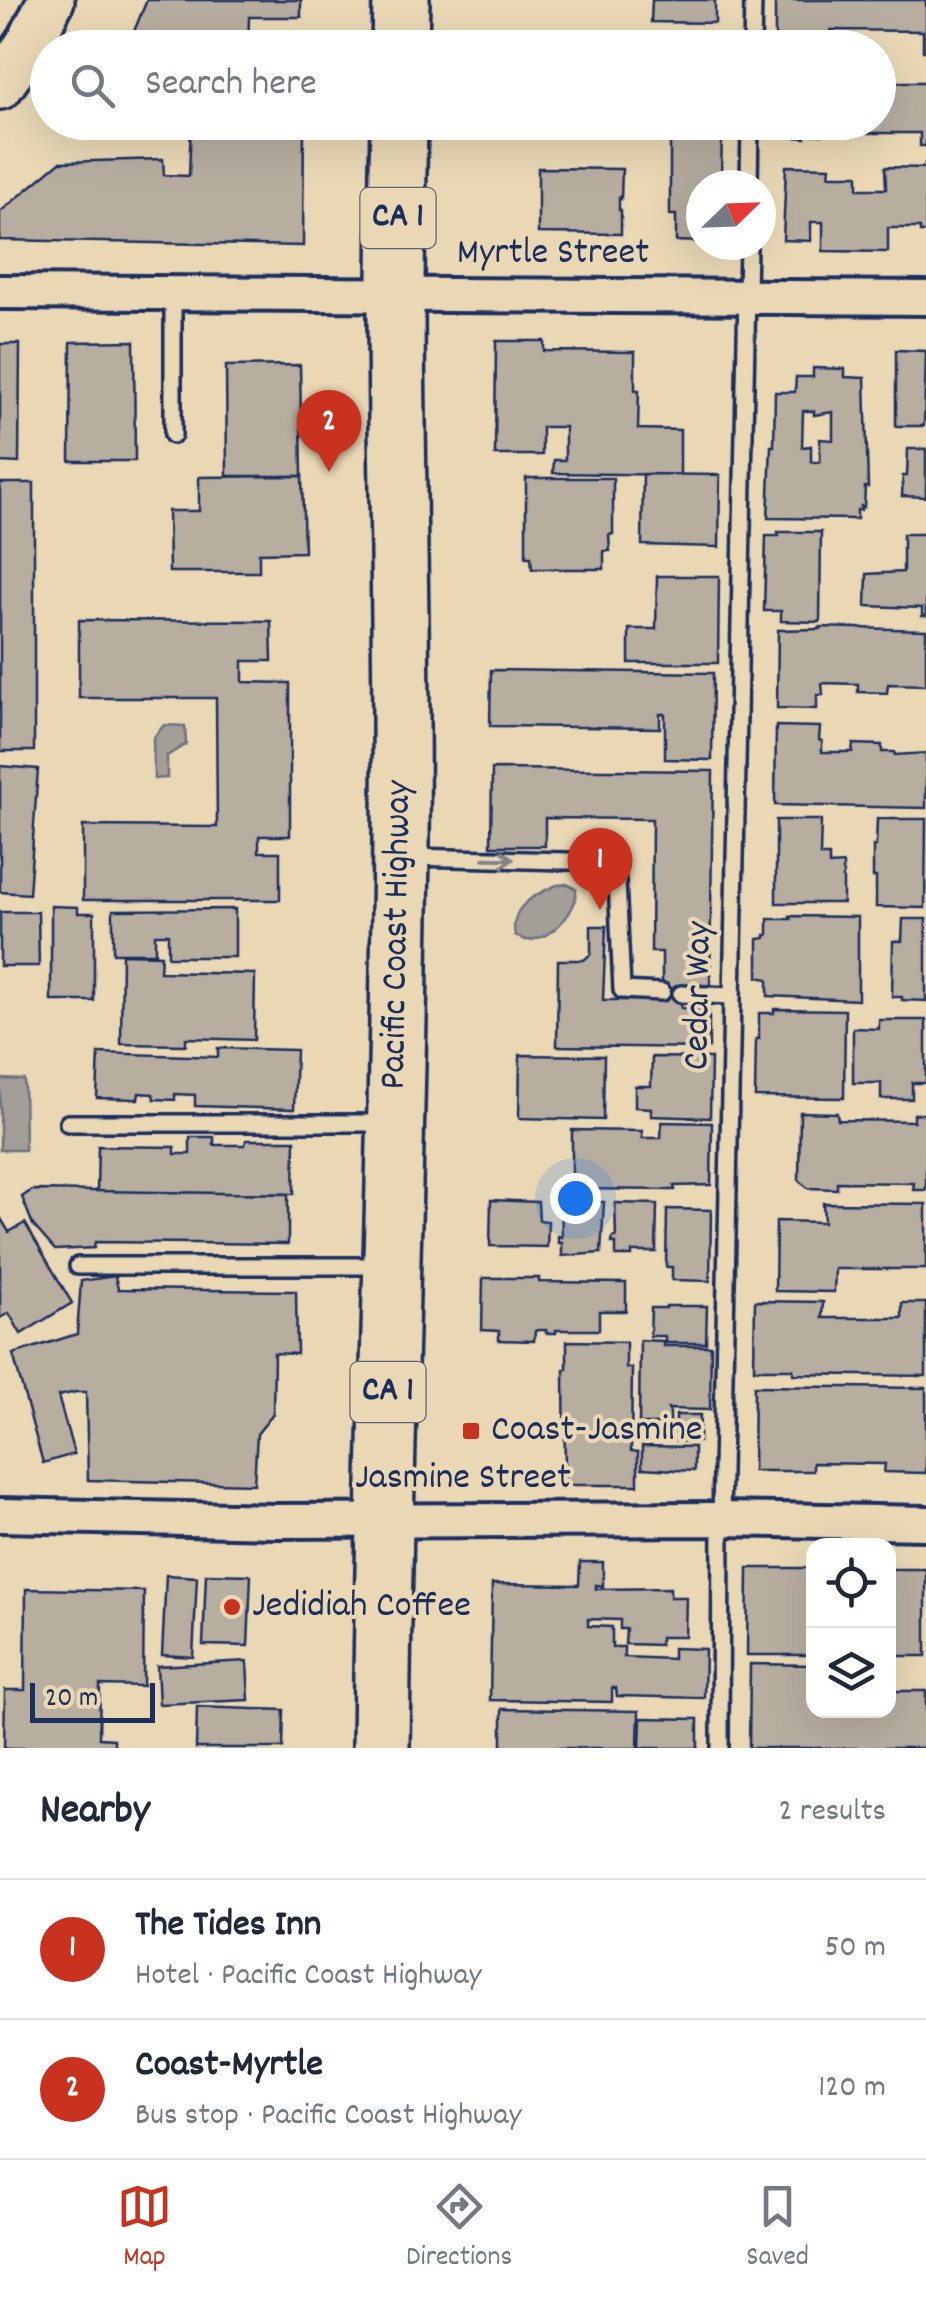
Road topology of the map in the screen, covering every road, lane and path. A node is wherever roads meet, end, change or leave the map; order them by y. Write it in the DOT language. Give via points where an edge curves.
graph roads {
  1 [pos="51,0"];
  2 [pos="401,0"];
  3 [pos="753,0"];
  4 [pos="36,30"];
  5 [pos="400,30"];
  6 [pos="752,30"];
  7 [pos="30,42"];
  8 [pos="0,86"];
  9 [pos="399,140"];
  10 [pos="750,140"];
  11 [pos="749,170"];
  12 [pos="748,260"];
  13 [pos="0,292"];
  14 [pos="173,292"];
  15 [pos="396,294"];
  16 [pos="747,296"];
  17 [pos="926,298"];
  18 [pos="172,435"];
  19 [pos="401,856"];
  20 [pos="662,992"];
  21 [pos="682,994"];
  22 [pos="732,996"];
  23 [pos="68,1122"];
  24 [pos="395,1122"];
  25 [pos="78,1266"];
  26 [pos="392,1266"];
  27 [pos="0,1514"];
  28 [pos="384,1519"];
  29 [pos="721,1519"];
  30 [pos="926,1523"];
  31 [pos="381,1748"];
  32 [pos="720,1748"];
  1 -- 4 [label="street"];
  2 -- 5 [label="highway"];
  3 -- 6 [label="lane"];
  7 -- 8 [label="street"];
  9 -- 15 [label="highway, Pacific Coast Highway / CA 1"];
  10 -- 11 [label="lane"];
  12 -- 16 [label="lane, Cedar Way"];
  13 -- 14 [label="street, Myrtle Street"];
  14 -- 15 [label="street, Myrtle Street"];
  14 -- 18 [label="lane"];
  15 -- 16 [label="street, Myrtle Street"];
  15 -- 19 [label="highway, Pacific Coast Highway / CA 1"];
  16 -- 17 [label="street, Myrtle Street"];
  16 -- 22 [label="lane, Cedar Way"];
  19 -- 20 [label="lane, one-way" via="604,862 617,880 622,990"];
  19 -- 24 [label="highway, Pacific Coast Highway / CA 1"];
  21 -- 22 [label="lane"];
  22 -- 29 [label="lane, Cedar Way"];
  23 -- 24 [label="lane"];
  24 -- 26 [label="highway, Pacific Coast Highway / CA 1"];
  25 -- 26 [label="lane"];
  26 -- 28 [label="highway, Pacific Coast Highway / CA 1"];
  27 -- 28 [label="street, Jasmine Street"];
  28 -- 29 [label="street, Jasmine Street"];
  28 -- 31 [label="highway, Pacific Coast Highway / CA 1"];
  29 -- 30 [label="street, Jasmine Street"];
  29 -- 32 [label="lane, Cedar Way"];
}
